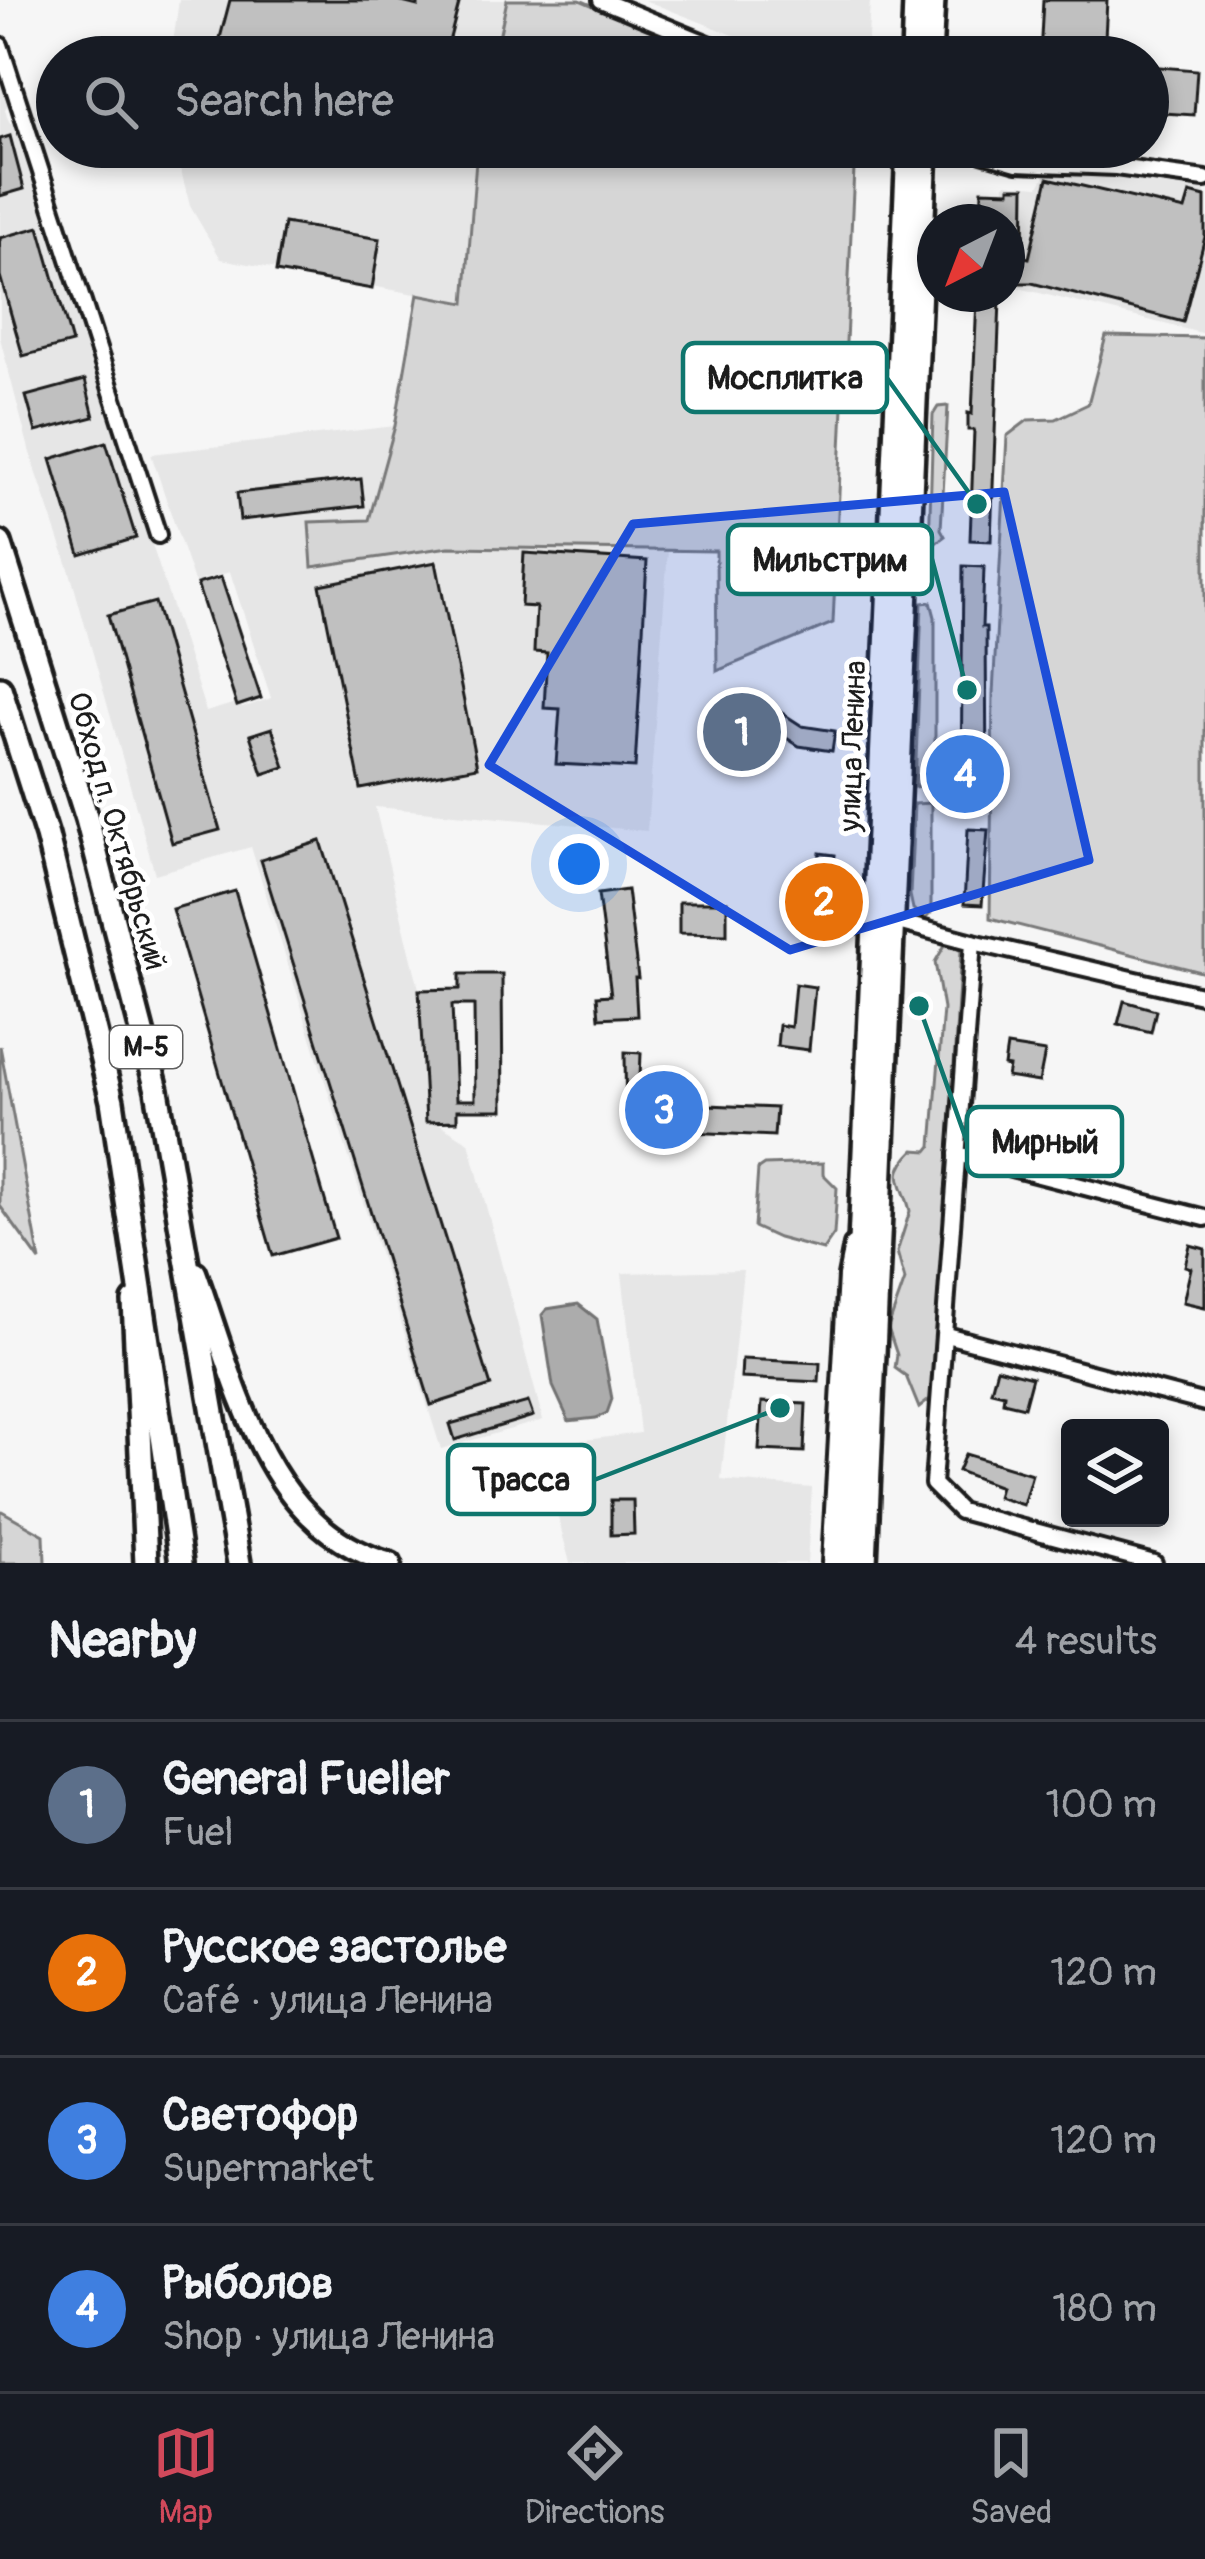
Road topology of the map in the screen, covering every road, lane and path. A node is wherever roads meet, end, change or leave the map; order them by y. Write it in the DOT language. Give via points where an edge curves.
graph roads {
  1 [pos="601,0"];
  2 [pos="915,0"];
  3 [pos="933,0"];
  4 [pos="689,36"];
  5 [pos="914,36"];
  6 [pos="931,36"];
  7 [pos="0,45"];
  8 [pos="36,157"];
  9 [pos="40,168"];
  10 [pos="907,168"];
  11 [pos="925,168"];
  12 [pos="1123,168"];
  13 [pos="1205,179"];
  14 [pos="158,535"];
  15 [pos="0,543"];
  16 [pos="0,688"];
  17 [pos="894,921"];
  18 [pos="973,942"];
  19 [pos="1205,996"];
  20 [pos="957,1154"];
  21 [pos="865,1169"];
  22 [pos="1205,1218"];
  23 [pos="131,1228"];
  24 [pos="186,1247"];
  25 [pos="946,1335"];
  26 [pos="1205,1403"];
  27 [pos="146,1563"];
  28 [pos="181,1563"];
  29 [pos="239,1563"];
  30 [pos="391,1563"];
  31 [pos="830,1563"];
  32 [pos="846,1563"];
  33 [pos="865,1563"];
  34 [pos="1154,1563"];
  1 -- 4 [label="street"];
  2 -- 5 [label="main road"];
  3 -- 6 [label="main road"];
  7 -- 8 [label="street"];
  9 -- 14 [label="street"];
  10 -- 21 [label="main road, улица Ленина"];
  11 -- 17 [label="main road, улица Ленина"];
  12 -- 13 [label="street"];
  15 -- 24 [label="main road, Обход п. Октябрьский / М-5" via="93,842 157,1090"];
  16 -- 23 [label="main road, М-5" via="47,836 112,1101"];
  17 -- 18 [label="street"];
  17 -- 33 [label="main road, улица Ленина"];
  18 -- 19 [label="street"];
  18 -- 20 [label="street"];
  20 -- 22 [label="street"];
  20 -- 25 [label="street"];
  21 -- 31 [label="street" via="846,1276"];
  21 -- 32 [label="main road, улица Ленина"];
  23 -- 27 [label="main road"];
  23 -- 28 [label="main road, М-5"];
  24 -- 29 [label="main road, Обход п. Октябрьский / М-5"];
  24 -- 30 [label="main road" via="263,1454 320,1527"];
  25 -- 26 [label="street"];
  25 -- 34 [label="street" via="933,1484 960,1511"];
}
